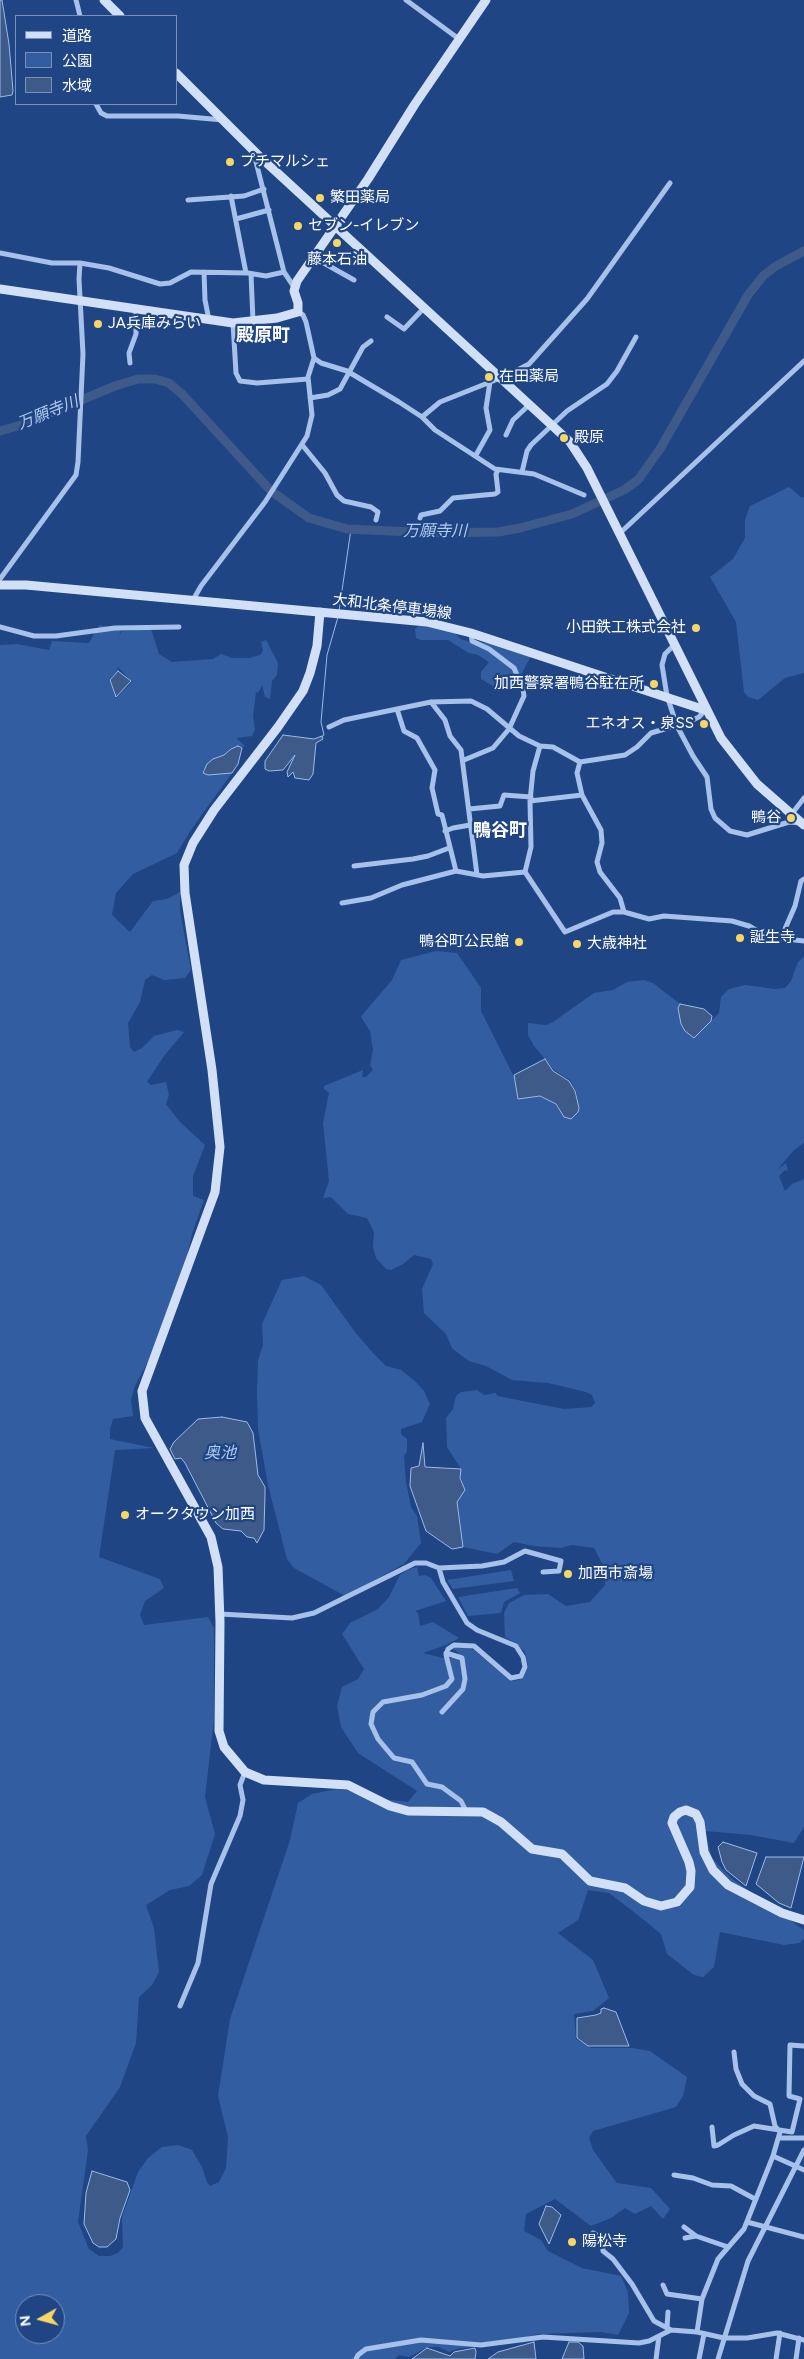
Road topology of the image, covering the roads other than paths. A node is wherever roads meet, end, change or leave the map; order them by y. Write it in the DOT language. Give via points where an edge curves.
graph roads {
  1 [pos="76,0"];
  2 [pos="104,0"];
  3 [pos="406,0"];
  4 [pos="486,0"];
  5 [pos="80,15"];
  6 [pos="119,15"];
  7 [pos="459,39"];
  8 [pos="178,75"];
  9 [pos="97,105"];
  10 [pos="223,120"];
  11 [pos="258,155"];
  12 [pos="670,183"];
  13 [pos="264,189"];
  14 [pos="231,196"];
  15 [pos="188,200"];
  16 [pos="269,210"];
  17 [pos="236,219"];
  18 [pos="336,227"];
  19 [pos="0,253"];
  20 [pos="314,257"];
  21 [pos="80,263"];
  22 [pos="204,272"];
  23 [pos="284,272"];
  24 [pos="249,273"];
  25 [pos="354,280"];
  26 [pos="294,287"];
  27 [pos="0,289"];
  28 [pos="80,302"];
  29 [pos="424,308"];
  30 [pos="136,310"];
  31 [pos="298,312"];
  32 [pos="387,317"];
  33 [pos="209,320"];
  34 [pos="253,322"];
  35 [pos="233,323"];
  36 [pos="636,337"];
  37 [pos="371,341"];
  38 [pos="314,358"];
  39 [pos="804,361"];
  40 [pos="130,363"];
  41 [pos="350,373"];
  42 [pos="500,378"];
  43 [pos="308,379"];
  44 [pos="490,382"];
  45 [pos="310,398"];
  46 [pos="529,405"];
  47 [pos="422,417"];
  48 [pos="551,425"];
  49 [pos="506,435"];
  50 [pos="303,446"];
  51 [pos="476,455"];
  52 [pos="498,470"];
  53 [pos="522,472"];
  54 [pos="584,495"];
  55 [pos="420,518"];
  56 [pos="376,520"];
  57 [pos="619,534"];
  58 [pos="0,579"];
  59 [pos="0,585"];
  60 [pos="193,600"];
  61 [pos="320,612"];
  62 [pos="0,627"];
  63 [pos="179,627"];
  64 [pos="471,633"];
  65 [pos="674,645"];
  66 [pos="667,696"];
  67 [pos="431,702"];
  68 [pos="397,709"];
  69 [pos="705,710"];
  70 [pos="676,726"];
  71 [pos="329,727"];
  72 [pos="509,729"];
  73 [pos="540,746"];
  74 [pos="464,760"];
  75 [pos="580,762"];
  76 [pos="582,795"];
  77 [pos="804,798"];
  78 [pos="530,799"];
  79 [pos="469,809"];
  80 [pos="791,815"];
  81 [pos="802,824"];
  82 [pos="470,825"];
  83 [pos="445,832"];
  84 [pos="449,848"];
  85 [pos="354,866"];
  86 [pos="456,871"];
  87 [pos="525,872"];
  88 [pos="476,875"];
  89 [pos="804,879"];
  90 [pos="342,903"];
  91 [pos="624,912"];
  92 [pos="781,938"];
  93 [pos="804,941"];
  94 [pos="439,1568"];
  95 [pos="543,1572"];
  96 [pos="220,1614"];
  97 [pos="446,1653"];
  98 [pos="442,1712"];
  99 [pos="245,1772"];
  100 [pos="466,1810"];
  101 [pos="804,1920"];
  102 [pos="180,2006"];
  103 [pos="804,2046"];
  104 [pos="734,2052"];
  105 [pos="712,2127"];
  106 [pos="780,2135"];
  107 [pos="804,2138"];
  108 [pos="804,2150"];
  109 [pos="773,2156"];
  110 [pos="796,2166"];
  111 [pos="804,2170"];
  112 [pos="674,2175"];
  113 [pos="755,2199"];
  114 [pos="748,2222"];
  115 [pos="684,2227"];
  116 [pos="765,2227"];
  117 [pos="593,2233"];
  118 [pos="696,2236"];
  119 [pos="804,2237"];
  120 [pos="685,2238"];
  121 [pos="728,2246"];
  122 [pos="663,2285"];
  123 [pos="702,2300"];
  124 [pos="668,2312"];
  125 [pos="669,2329"];
  126 [pos="697,2332"];
  127 [pos="780,2333"];
  128 [pos="704,2334"];
  129 [pos="659,2336"];
  130 [pos="724,2338"];
  131 [pos="801,2339"];
  132 [pos="356,2359"];
  133 [pos="656,2359"];
  134 [pos="699,2359"];
  135 [pos="718,2359"];
  136 [pos="776,2359"];
  137 [pos="796,2359"];
  1 -- 5 [label="street"];
  2 -- 6 [label="street"];
  3 -- 7 [label="street"];
  4 -- 7 [label="street"];
  7 -- 18 [label="street"];
  8 -- 10 [label="street"];
  9 -- 10 [label="street" via="106,116"];
  10 -- 11 [label="street"];
  11 -- 13 [label="street" via="255,158"];
  11 -- 18 [label="street"];
  12 -- 42 [label="street" via="570,319 529,364"];
  13 -- 14 [label="street" via="244,196"];
  13 -- 16 [label="street"];
  14 -- 15 [label="street"];
  14 -- 17 [label="street"];
  16 -- 17 [label="street"];
  16 -- 23 [label="street"];
  17 -- 24 [label="street"];
  18 -- 20 [label="street"];
  18 -- 29 [label="street"];
  19 -- 21 [label="street" via="52,263"];
  20 -- 25 [label="street"];
  20 -- 26 [label="street"];
  21 -- 22 [label="street" via="109,268 160,284 170,283 191,272"];
  21 -- 28 [label="street"];
  22 -- 24 [label="street"];
  22 -- 33 [label="street"];
  23 -- 24 [label="street" via="266,276"];
  23 -- 26 [label="street"];
  24 -- 34 [label="street"];
  26 -- 31 [label="street"];
  27 -- 28 [label="street"];
  28 -- 30 [label="street"];
  28 -- 58 [label="street" via="83,354 76,475"];
  29 -- 32 [label="street" via="404,329"];
  29 -- 42 [label="street"];
  30 -- 33 [label="street"];
  30 -- 40 [label="street" via="136,334 129,353"];
  31 -- 34 [label="street"];
  31 -- 38 [label="street" via="306,322"];
  33 -- 35 [label="street"];
  34 -- 35 [label="street"];
  35 -- 43 [label="street" via="236,373 240,381"];
  36 -- 48 [label="street" via="607,384"];
  37 -- 41 [label="street" via="363,348"];
  38 -- 41 [label="street"];
  38 -- 43 [label="street"];
  39 -- 57 [label="street"];
  41 -- 45 [label="street" via="335,393"];
  41 -- 47 [label="street"];
  42 -- 44 [label="street"];
  42 -- 46 [label="street"];
  43 -- 45 [label="street"];
  44 -- 47 [label="street" via="440,402"];
  44 -- 51 [label="street" via="486,408 490,430"];
  45 -- 50 [label="street" via="312,415"];
  46 -- 48 [label="street"];
  46 -- 49 [label="street" via="513,420"];
  47 -- 51 [label="street" via="436,430"];
  48 -- 53 [label="street" via="527,451"];
  48 -- 57 [label="street" via="570,442 581,458"];
  50 -- 56 [label="street" via="337,494 344,500 372,507 378,512"];
  50 -- 60 [label="street"];
  51 -- 52 [label="street"];
  52 -- 53 [label="street"];
  52 -- 55 [label="street" via="498,492 495,494 453,498 440,511 421,515"];
  53 -- 54 [label="street"];
  57 -- 65 [label="street"];
  59 -- 60 [label="street, 大和北条停車場線"];
  60 -- 61 [label="street, 大和北条停車場線"];
  61 -- 64 [label="street, 大和北条停車場線" via="427,622"];
  61 -- 96 [label="street" via="317,646 303,690 284,720 214,810 193,842 184,865 185,893 212,1070 220,1147 215,1192 142,1391 144,1418 211,1537 218,1567"];
  62 -- 63 [label="street" via="34,636 115,628"];
  64 -- 66 [label="street, 大和北条停車場線"];
  64 -- 72 [label="street" via="472,641 489,648 514,668 523,689 524,699"];
  65 -- 66 [label="street" via="665,654 662,665"];
  65 -- 69 [label="street"];
  66 -- 69 [label="street, 大和北条停車場線"];
  66 -- 70 [label="street"];
  67 -- 68 [label="street"];
  67 -- 72 [label="street" via="471,701 487,709"];
  67 -- 74 [label="street" via="445,720"];
  68 -- 71 [label="street" via="344,720"];
  68 -- 83 [label="street" via="404,731 417,738 435,770 432,788"];
  69 -- 70 [label="street" via="699,717"];
  69 -- 80 [label="street" via="744,770"];
  70 -- 75 [label="street" via="651,734 625,755"];
  70 -- 81 [label="street" via="706,774 710,809 723,826 747,835 790,822"];
  72 -- 73 [label="street"];
  72 -- 74 [label="street" via="493,748"];
  73 -- 75 [label="street" via="553,747"];
  73 -- 78 [label="street" via="534,760"];
  74 -- 79 [label="street"];
  75 -- 76 [label="street" via="577,773"];
  76 -- 78 [label="street"];
  76 -- 91 [label="street" via="601,830 597,862 600,872 620,898"];
  77 -- 80 [label="street"];
  78 -- 79 [label="street" via="504,794 500,806"];
  78 -- 87 [label="street" via="531,847"];
  79 -- 82 [label="street"];
  80 -- 81 [label="street"];
  82 -- 83 [label="street"];
  82 -- 88 [label="street"];
  83 -- 84 [label="street"];
  84 -- 85 [label="street" via="413,859"];
  84 -- 86 [label="street"];
  86 -- 88 [label="street"];
  86 -- 90 [label="street" via="402,885 371,898"];
  87 -- 88 [label="street"];
  87 -- 91 [label="street" via="565,932 613,912"];
  89 -- 92 [label="street"];
  91 -- 92 [label="street" via="649,920 664,916 732,921 768,937"];
  92 -- 93 [label="street"];
  94 -- 95 [label="street" via="504,1562 524,1552 561,1561 559,1571"];
  94 -- 96 [label="street" via="426,1563 408,1565 314,1613 292,1618"];
  94 -- 97 [label="street" via="443,1582 467,1623 516,1646 525,1668 521,1676 511,1678 474,1646 454,1645"];
  96 -- 99 [label="street" via="219,1731 224,1747"];
  97 -- 98 [label="street" via="462,1658 465,1679 463,1689"];
  97 -- 100 [label="street" via="452,1679 446,1686 422,1695 383,1702 373,1712 371,1724 378,1739 394,1758 412,1762 427,1784 442,1787 461,1801"];
  99 -- 100 [label="street" via="264,1780 348,1785 390,1806 408,1811"];
  99 -- 102 [label="street" via="240,1785 240,1816 211,1884 198,1963"];
  100 -- 101 [label="street" via="483,1812 501,1822 532,1849 562,1854 590,1881 625,1888 644,1901 661,1906 677,1902 690,1887 689,1862 672,1823 674,1817 686,1810 696,1814 704,1852 713,1870 728,1885 782,1913"];
  103 -- 106 [label="street" via="790,2045 789,2096 800,2098 792,2132"];
  104 -- 106 [label="street" via="742,2084 754,2096 770,2104"];
  105 -- 106 [label="street" via="714,2146 754,2126"];
  106 -- 107 [label="street"];
  106 -- 109 [label="street"];
  108 -- 110 [label="street"];
  109 -- 110 [label="street"];
  109 -- 113 [label="street"];
  110 -- 111 [label="street"];
  110 -- 116 [label="street"];
  112 -- 113 [label="street" via="712,2185 731,2186"];
  113 -- 114 [label="street"];
  114 -- 116 [label="street"];
  114 -- 121 [label="street"];
  115 -- 118 [label="street"];
  116 -- 119 [label="street"];
  116 -- 130 [label="street" via="748,2261"];
  117 -- 125 [label="street" via="602,2238 603,2252 613,2259 632,2284 654,2321"];
  118 -- 120 [label="street"];
  118 -- 121 [label="street"];
  121 -- 123 [label="street" via="718,2258"];
  122 -- 123 [label="street" via="667,2294"];
  123 -- 126 [label="street"];
  124 -- 125 [label="street"];
  125 -- 126 [label="street"];
  125 -- 129 [label="street"];
  126 -- 128 [label="street"];
  127 -- 130 [label="street"];
  127 -- 131 [label="street"];
  127 -- 136 [label="street"];
  128 -- 130 [label="street"];
  128 -- 134 [label="street"];
  129 -- 132 [label="street" via="639,2343 543,2337 481,2345 421,2340 366,2350"];
  129 -- 133 [label="street"];
  130 -- 135 [label="street"];
  131 -- 137 [label="street"];
}
